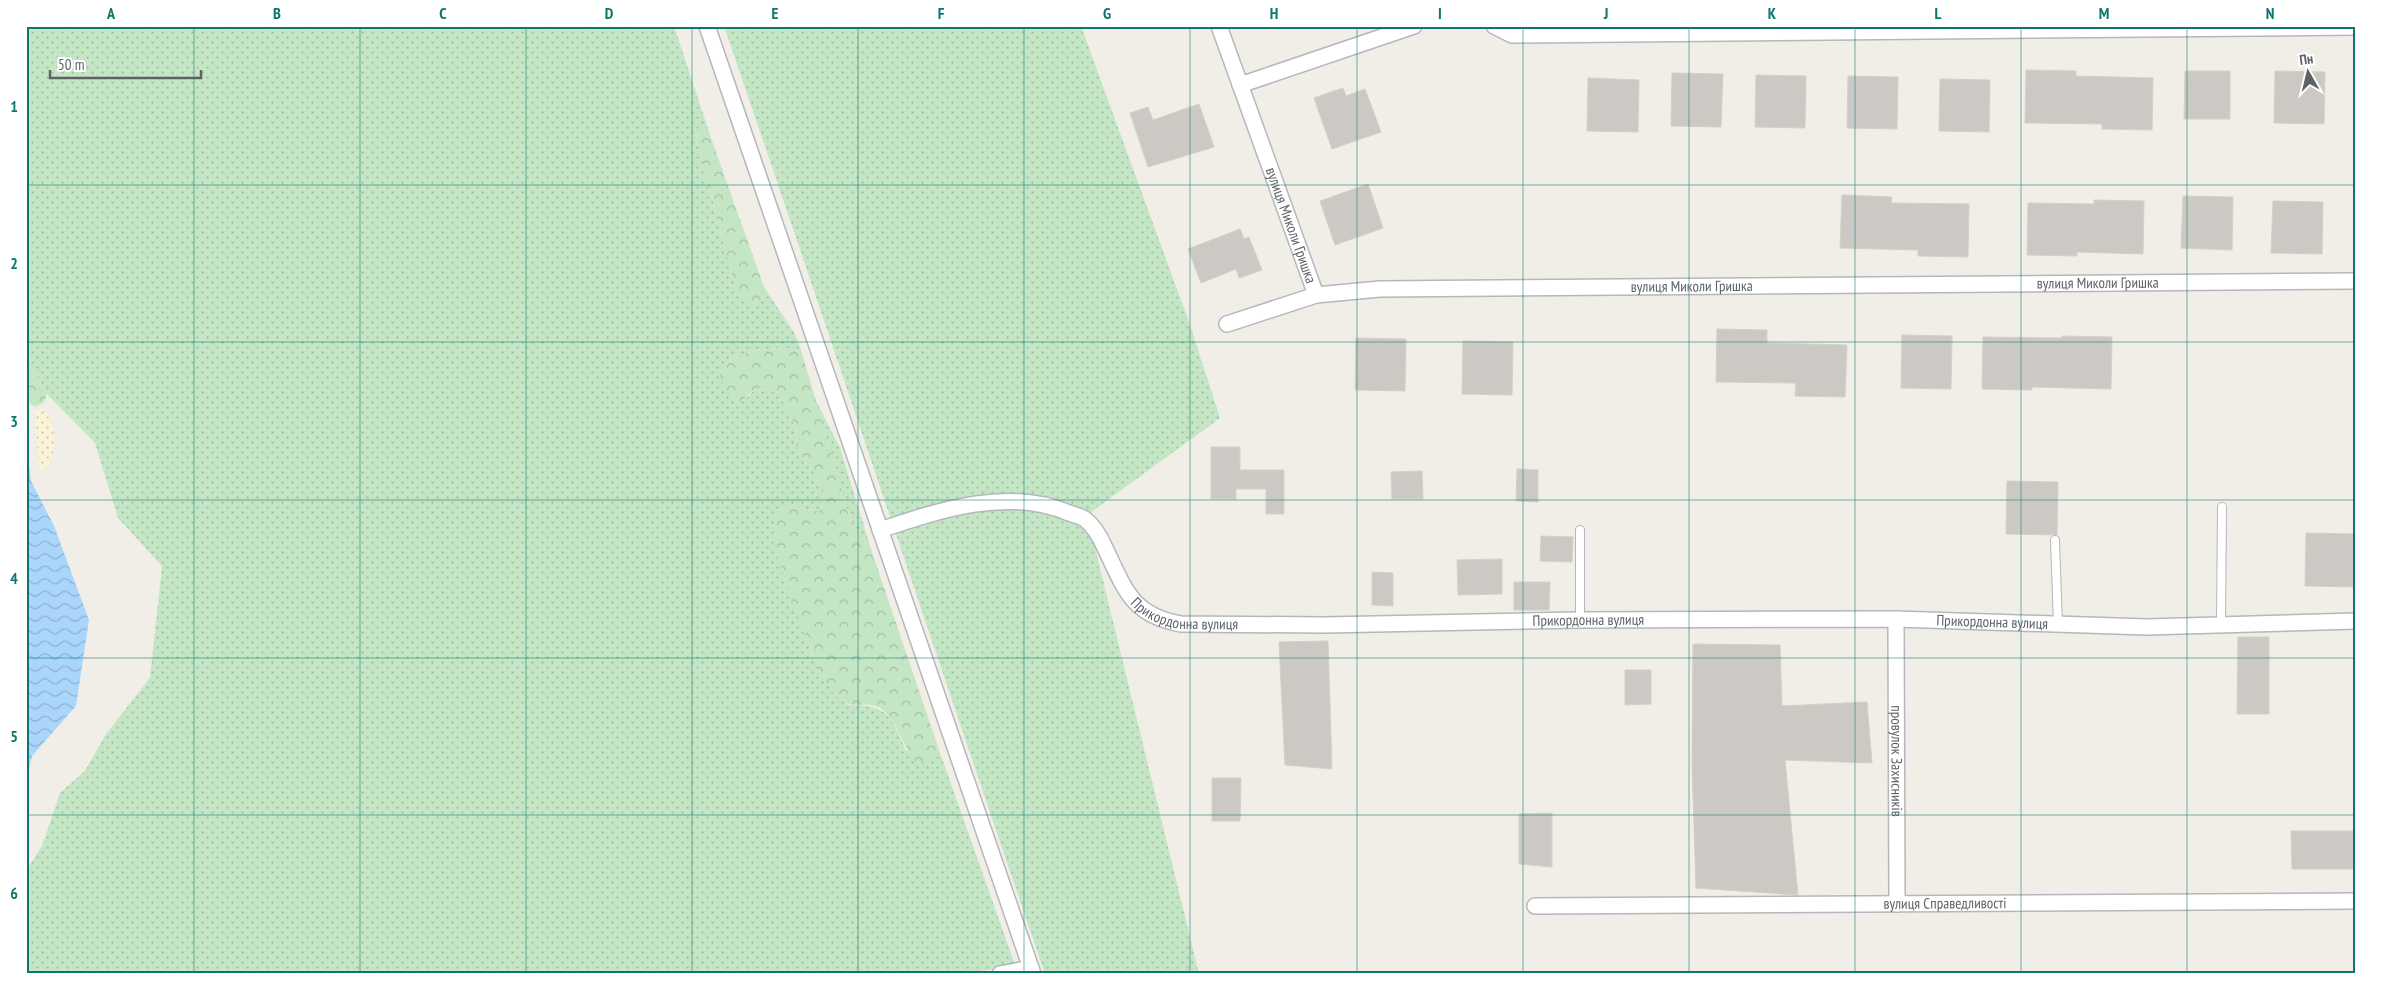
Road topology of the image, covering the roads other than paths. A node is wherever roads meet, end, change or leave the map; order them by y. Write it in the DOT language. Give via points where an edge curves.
graph roads {
  1 [pos="707,26"];
  2 [pos="1219,26"];
  3 [pos="1414,26"];
  4 [pos="1494,26"];
  5 [pos="2355,27"];
  6 [pos="1240,85"];
  7 [pos="2355,281"];
  8 [pos="1316,296"];
  9 [pos="1227,324"];
  10 [pos="2222,507"];
  11 [pos="880,530"];
  12 [pos="1580,530"];
  13 [pos="2054,540"];
  14 [pos="1896,619"];
  15 [pos="1580,620"];
  16 [pos="2355,621"];
  17 [pos="2058,625"];
  18 [pos="2221,626"];
  19 [pos="2355,901"];
  20 [pos="1897,904"];
  21 [pos="1535,906"];
  22 [pos="1032,971"];
  23 [pos="1000,974"];
  1 -- 11 [label="street"];
  2 -- 6 [label="street, вулиця Миколи Гришка"];
  3 -- 6 [label="street"];
  4 -- 5 [label="street" via="1512,34"];
  6 -- 8 [label="street, вулиця Миколи Гришка"];
  7 -- 8 [label="street, вулиця Миколи Гришка" via="1380,289"];
  8 -- 9 [label="street"];
  10 -- 18 [label="lane"];
  11 -- 15 [label="street, Прикордонна вулиця" via="943,509 996,502 1050,504 1086,520 1100,537 1127,593 1140,607 1160,620 1181,624"];
  11 -- 22 [label="street"];
  12 -- 15 [label="lane"];
  13 -- 17 [label="lane"];
  14 -- 15 [label="street, Прикордонна вулиця"];
  14 -- 17 [label="street, Прикордонна вулиця"];
  14 -- 20 [label="street, провулок Захисників"];
  16 -- 18 [label="street, Прикордонна вулиця"];
  17 -- 18 [label="street, Прикордонна вулиця"];
  19 -- 20 [label="street, вулиця Справедливості"];
  20 -- 21 [label="street, вулиця Справедливості"];
  22 -- 23 [label="street"];
}
